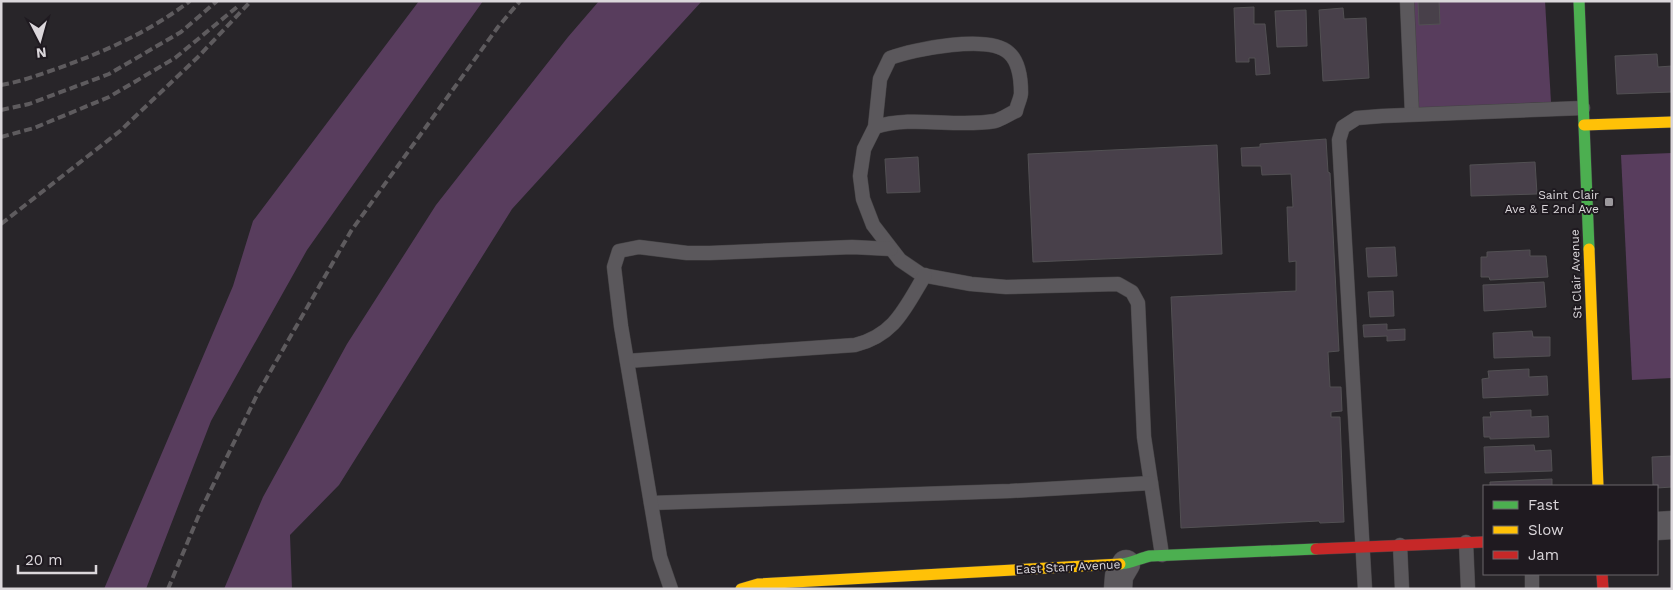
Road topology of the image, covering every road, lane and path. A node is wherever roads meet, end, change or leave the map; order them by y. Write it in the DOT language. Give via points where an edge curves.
graph roads {
  1 [pos="1407,1"];
  2 [pos="1579,1"];
  3 [pos="1583,108"];
  4 [pos="1412,114"];
  5 [pos="1672,122"];
  6 [pos="1584,125"];
  7 [pos="875,127"];
  8 [pos="891,249"];
  9 [pos="924,275"];
  10 [pos="627,361"];
  11 [pos="1151,483"];
  12 [pos="1598,485"];
  13 [pos="651,503"];
  14 [pos="1672,525"];
  15 [pos="1658,526"];
  16 [pos="1466,542"];
  17 [pos="1483,542"];
  18 [pos="1400,546"];
  19 [pos="1362,547"];
  20 [pos="1162,555"];
  21 [pos="1532,575"];
  22 [pos="1602,575"];
  23 [pos="1122,576"];
  24 [pos="904,582"];
  25 [pos="671,589"];
  26 [pos="741,589"];
  27 [pos="1365,589"];
  28 [pos="1402,589"];
  29 [pos="1468,589"];
  30 [pos="1532,589"];
  31 [pos="1602,589"];
  1 -- 4 [label="lane"];
  2 -- 3 [label="street, St Clair Avenue"];
  3 -- 4 [label="lane"];
  3 -- 6 [label="street, St Clair Avenue"];
  4 -- 19 [label="lane" via="1357,118 1343,127 1339,140"];
  5 -- 6 [label="street"];
  6 -- 12 [label="street, St Clair Avenue"];
  7 -- 7 [label="lane" via="890,122 996,120 1016,111 1022,94 1018,66 1009,52 988,44 951,45 906,52 890,58 880,79"];
  7 -- 8 [label="lane" via="864,149 860,176 863,199 873,225"];
  8 -- 9 [label="lane" via="900,260"];
  8 -- 10 [label="lane" via="852,247 695,253 639,246 619,251 614,267"];
  9 -- 10 [label="lane" via="902,312 883,334 869,341 855,345"];
  9 -- 11 [label="lane" via="1006,287 1118,284 1132,292 1138,303 1144,437"];
  10 -- 13 [label="lane"];
  11 -- 13 [label="lane"];
  11 -- 20 [label="lane"];
  13 -- 25 [label="lane" via="660,558"];
  14 -- 15 [label="street"];
  16 -- 17 [label="street, East Starr Avenue"];
  16 -- 18 [label="street, East Starr Avenue"];
  16 -- 29 [label="lane"];
  18 -- 19 [label="street, East Starr Avenue"];
  18 -- 28 [label="lane"];
  19 -- 20 [label="street, East Starr Avenue"];
  19 -- 27 [label="lane"];
  20 -- 23 [label="street, East Starr Avenue" via="1138,558"];
  21 -- 30 [label="lane"];
  22 -- 31 [label="street"];
  23 -- 24 [label="street, East Starr Avenue"];
  24 -- 26 [label="street, East Starr Avenue" via="758,584"];
}
